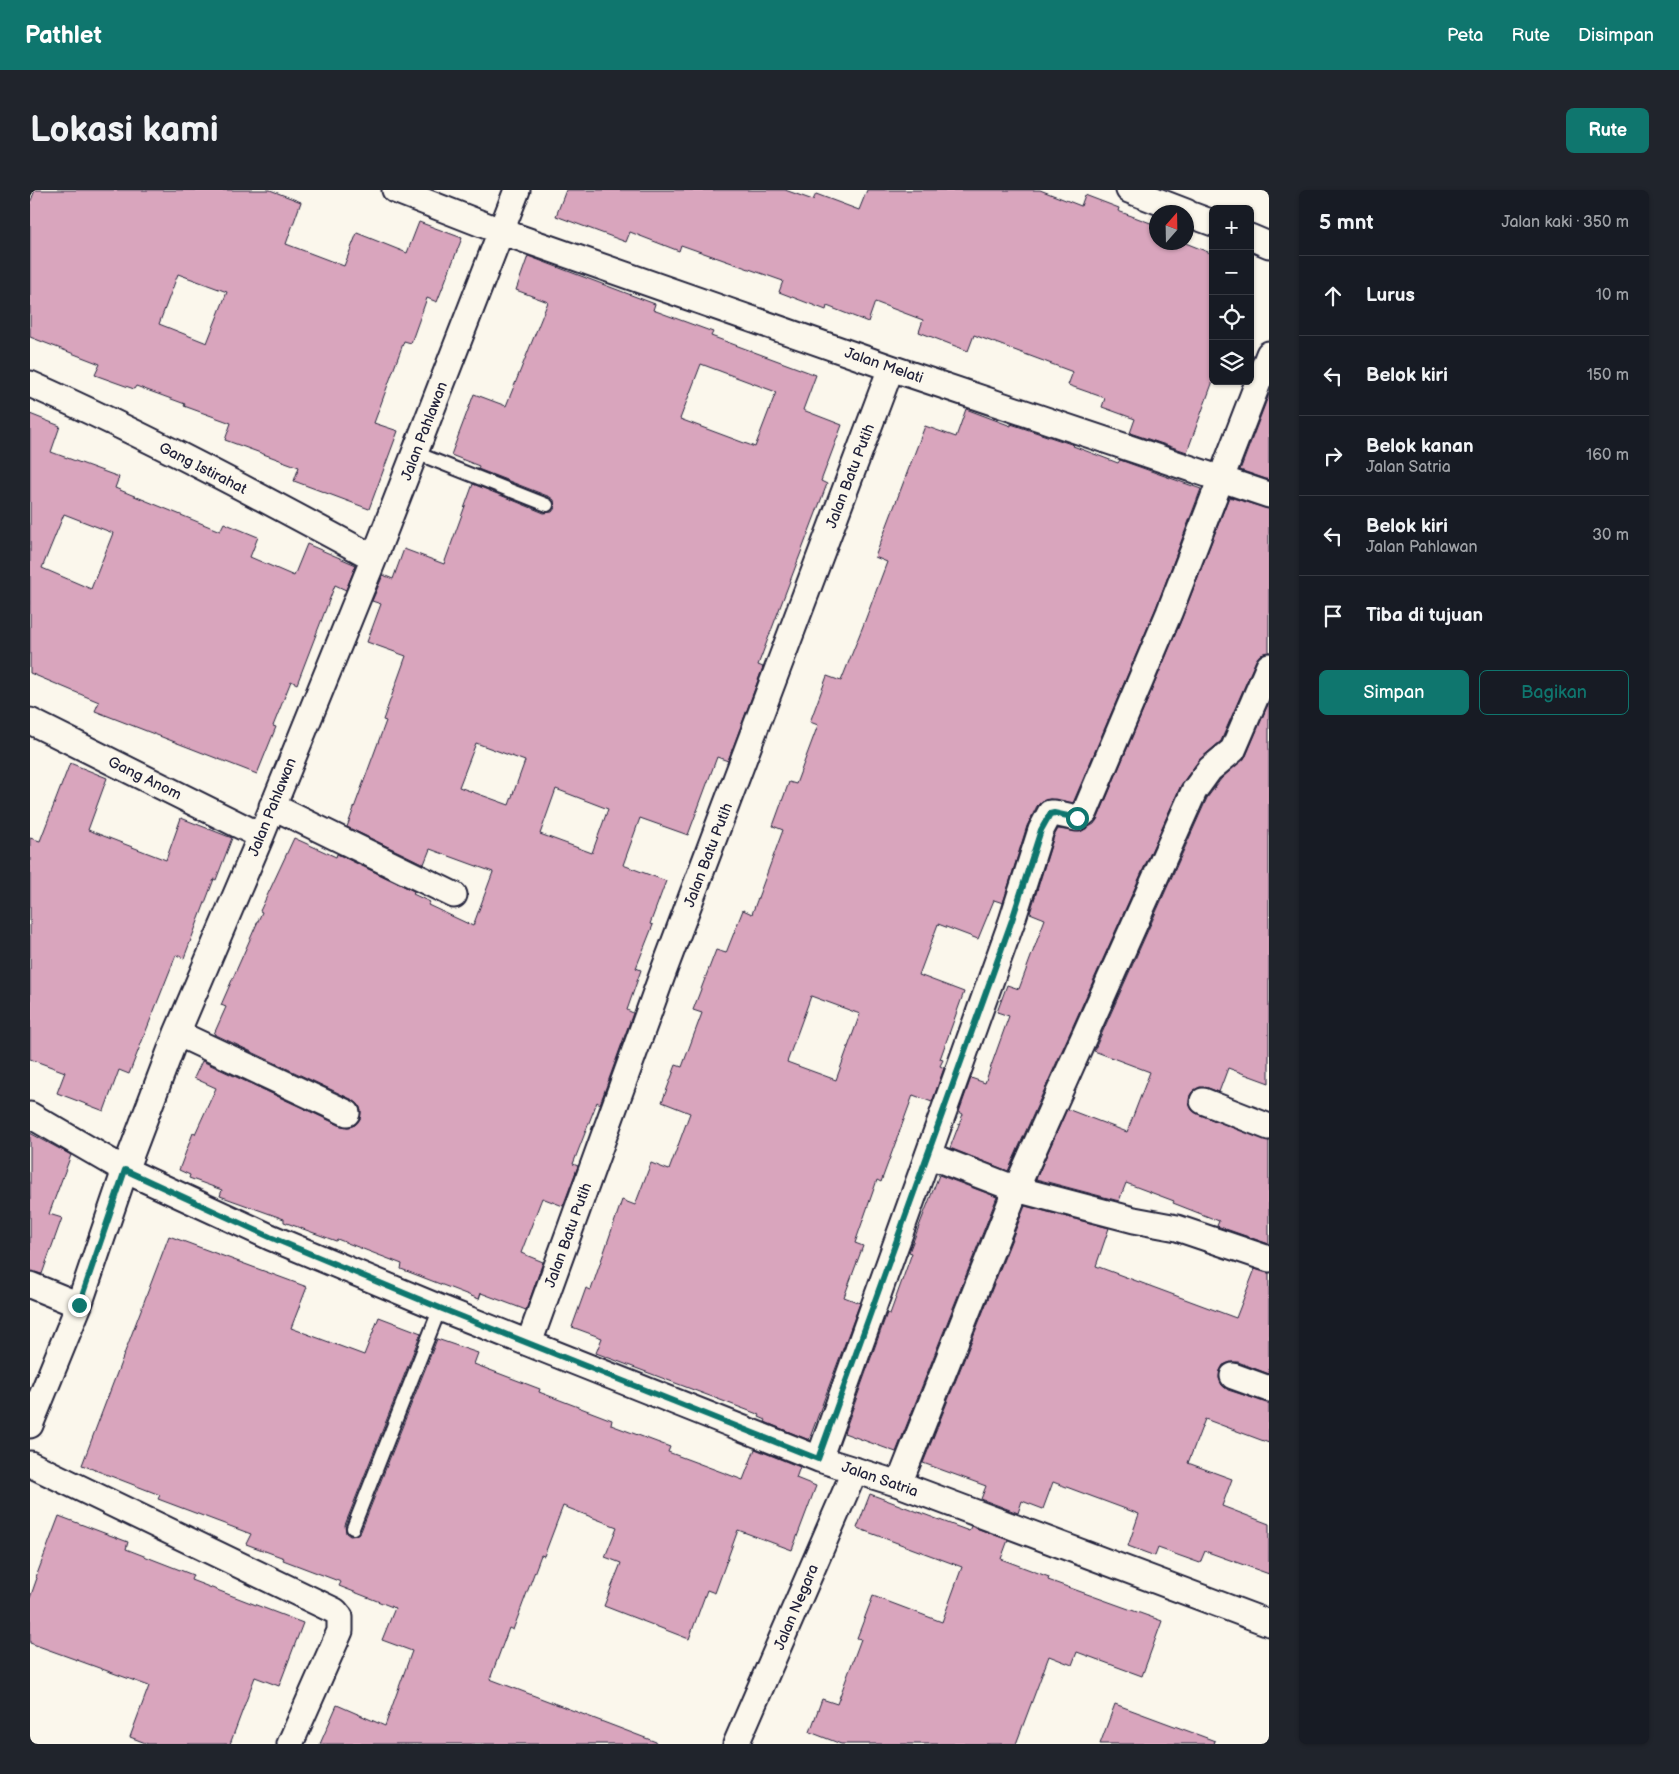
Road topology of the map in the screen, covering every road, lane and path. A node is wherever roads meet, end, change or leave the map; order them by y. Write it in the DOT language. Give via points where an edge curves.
graph roads {
  1 [pos="395,190"];
  2 [pos="517,190"];
  3 [pos="1129,190"];
  4 [pos="1168,205"];
  5 [pos="1194,215"];
  6 [pos="1209,221"];
  7 [pos="500,230"];
  8 [pos="1254,239"];
  9 [pos="1269,245"];
  10 [pos="1269,354"];
  11 [pos="891,368"];
  12 [pos="30,384"];
  13 [pos="416,453"];
  14 [pos="1220,478"];
  15 [pos="1269,495"];
  16 [pos="547,505"];
  17 [pos="374,558"];
  18 [pos="1269,666"];
  19 [pos="30,721"];
  20 [pos="272,806"];
  21 [pos="261,836"];
  22 [pos="454,894"];
  23 [pos="177,1033"];
  24 [pos="1203,1101"];
  25 [pos="347,1113"];
  26 [pos="30,1115"];
  27 [pos="1269,1128"];
  28 [pos="928,1155"];
  29 [pos="125,1170"];
  30 [pos="1016,1189"];
  31 [pos="1269,1259"];
  32 [pos="30,1285"];
  33 [pos="79,1305"];
  34 [pos="440,1308"];
  35 [pos="529,1343"];
  36 [pos="1233,1376"];
  37 [pos="1269,1389"];
  38 [pos="30,1425"];
  39 [pos="818,1459"];
  40 [pos="30,1464"];
  41 [pos="855,1470"];
  42 [pos="899,1484"];
  43 [pos="353,1528"];
  44 [pos="1269,1623"];
  45 [pos="290,1744"];
  46 [pos="736,1744"];
  1 -- 7 [label="street, Jalan Melati"];
  2 -- 7 [label="street, Jalan Pahlawan"];
  3 -- 4 [label="street"];
  5 -- 6 [label="street"];
  7 -- 11 [label="street, Jalan Melati"];
  7 -- 13 [label="street, Jalan Pahlawan"];
  8 -- 9 [label="street"];
  10 -- 14 [label="street"];
  11 -- 14 [label="street, Jalan Melati"];
  11 -- 35 [label="street, Jalan Batu Putih" via="661,980"];
  12 -- 17 [label="street, Gang Istirahat" via="86,408"];
  13 -- 16 [label="lane"];
  13 -- 17 [label="street, Jalan Pahlawan"];
  14 -- 15 [label="street, Jalan Melati"];
  14 -- 28 [label="street" via="1085,812 1077,818 1050,814 1041,830"];
  17 -- 20 [label="street, Jalan Pahlawan"];
  18 -- 30 [label="street" via="1233,750 1210,769 1194,791"];
  19 -- 21 [label="street, Gang Anom"];
  20 -- 21 [label="street, Jalan Pahlawan"];
  20 -- 22 [label="street"];
  21 -- 23 [label="street, Jalan Pahlawan"];
  23 -- 25 [label="street"];
  23 -- 29 [label="street, Jalan Pahlawan"];
  24 -- 27 [label="street"];
  26 -- 29 [label="street, Jalan Satria"];
  28 -- 30 [label="street"];
  28 -- 39 [label="street"];
  29 -- 33 [label="street, Jalan Pahlawan"];
  29 -- 34 [label="street, Jalan Satria" via="270,1237"];
  30 -- 31 [label="street" via="1134,1220 1178,1228"];
  30 -- 42 [label="street"];
  32 -- 33 [label="street"];
  33 -- 38 [label="street, Jalan Pahlawan"];
  34 -- 35 [label="street, Jalan Satria"];
  34 -- 43 [label="lane"];
  35 -- 39 [label="street, Jalan Satria"];
  36 -- 37 [label="street"];
  39 -- 41 [label="street, Jalan Satria"];
  40 -- 45 [label="street" via="335,1611 340,1617 340,1631"];
  41 -- 42 [label="street, Jalan Satria"];
  41 -- 46 [label="street, Jalan Negara"];
  42 -- 44 [label="street, Jalan Satria"];
}
